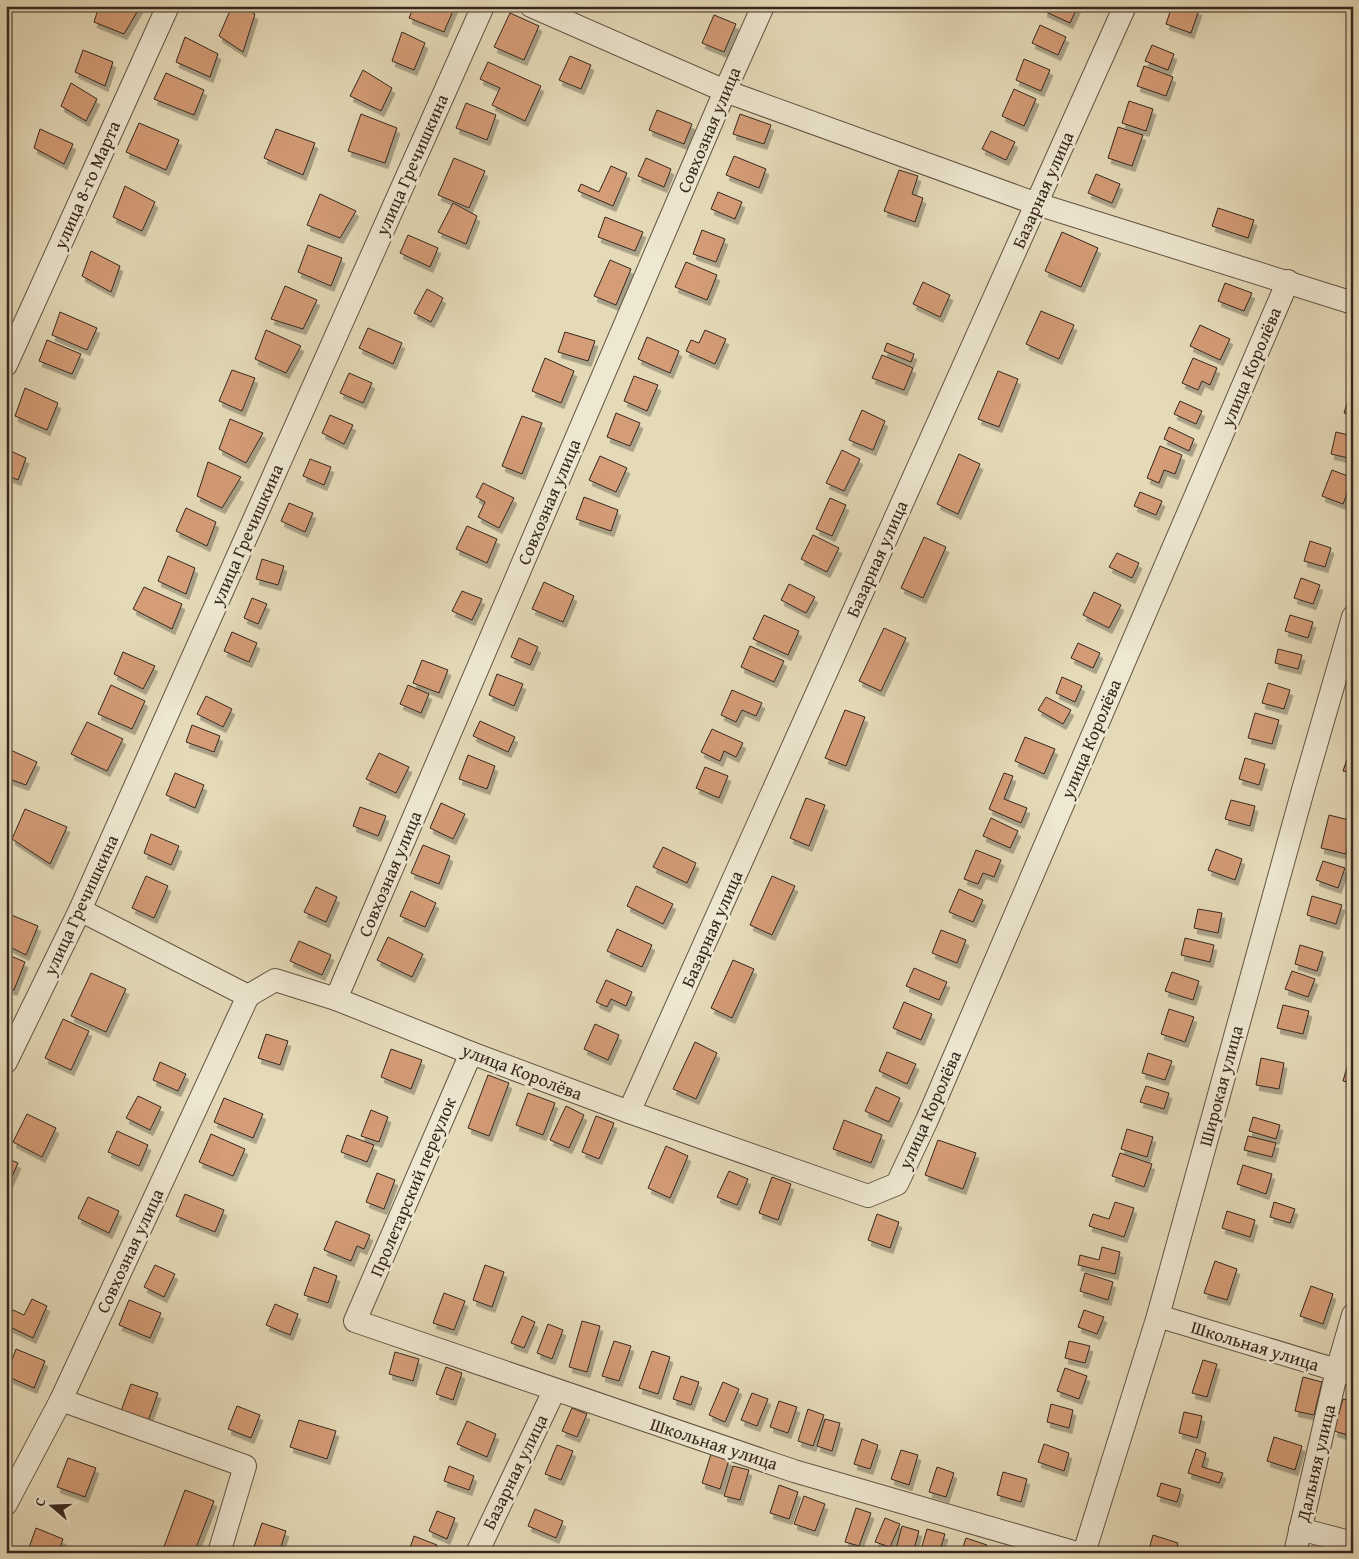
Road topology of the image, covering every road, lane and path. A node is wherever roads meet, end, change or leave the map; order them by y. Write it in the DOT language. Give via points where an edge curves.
graph roads {
  1 [pos="168,6"];
  2 [pos="483,6"];
  3 [pos="531,6"];
  4 [pos="763,6"];
  5 [pos="1125,6"];
  6 [pos="725,91"];
  7 [pos="1037,204"];
  8 [pos="1288,281"];
  9 [pos="1353,303"];
  10 [pos="6,365"];
  11 [pos="1353,616"];
  12 [pos="80,910"];
  13 [pos="248,996"];
  14 [pos="336,998"];
  15 [pos="471,1053"];
  16 [pos="6,1062"];
  17 [pos="629,1112"];
  18 [pos="1353,1315"];
  19 [pos="1158,1316"];
  20 [pos="355,1321"];
  21 [pos="1345,1373"];
  22 [pos="554,1391"];
  23 [pos="61,1400"];
  24 [pos="6,1504"];
  25 [pos="1300,1529"];
  26 [pos="1353,1543"];
  27 [pos="218,1553"];
  28 [pos="477,1553"];
  29 [pos="1077,1553"];
  30 [pos="1084,1553"];
  31 [pos="1294,1553"];
  1 -- 10 [label="street, улица 8-го Марта"];
  2 -- 12 [label="street, улица Гречишкина"];
  3 -- 6 [label="street"];
  4 -- 6 [label="street, Совхозная улица"];
  5 -- 7 [label="street, Базарная улица"];
  6 -- 7 [label="street"];
  6 -- 14 [label="street, Совхозная улица"];
  7 -- 8 [label="street"];
  7 -- 17 [label="street, Базарная улица"];
  8 -- 9 [label="street"];
  8 -- 17 [label="street, улица Королёва" via="897,1184 868,1196"];
  11 -- 19 [label="street, Широкая улица"];
  12 -- 13 [label="street"];
  12 -- 16 [label="street, улица Гречишкина"];
  13 -- 14 [label="street, улица Королёва" via="275,980"];
  13 -- 23 [label="street, Совхозная улица"];
  14 -- 15 [label="street, улица Королёва"];
  15 -- 17 [label="street, улица Королёва"];
  15 -- 20 [label="street, Пролетарский переулок"];
  18 -- 21 [label="street, Дальняя улица"];
  19 -- 21 [label="street, Школьная улица"];
  19 -- 30 [label="street, Широкая улица"];
  20 -- 22 [label="street, Школьная улица"];
  21 -- 25 [label="street, Дальняя улица"];
  22 -- 28 [label="street, Базарная улица"];
  22 -- 29 [label="street, Школьная улица" via="794,1471"];
  23 -- 24 [label="street, Совхозная улица"];
  23 -- 27 [label="street" via="245,1466"];
  25 -- 26 [label="street"];
  25 -- 31 [label="street, Дальняя улица"];
}
